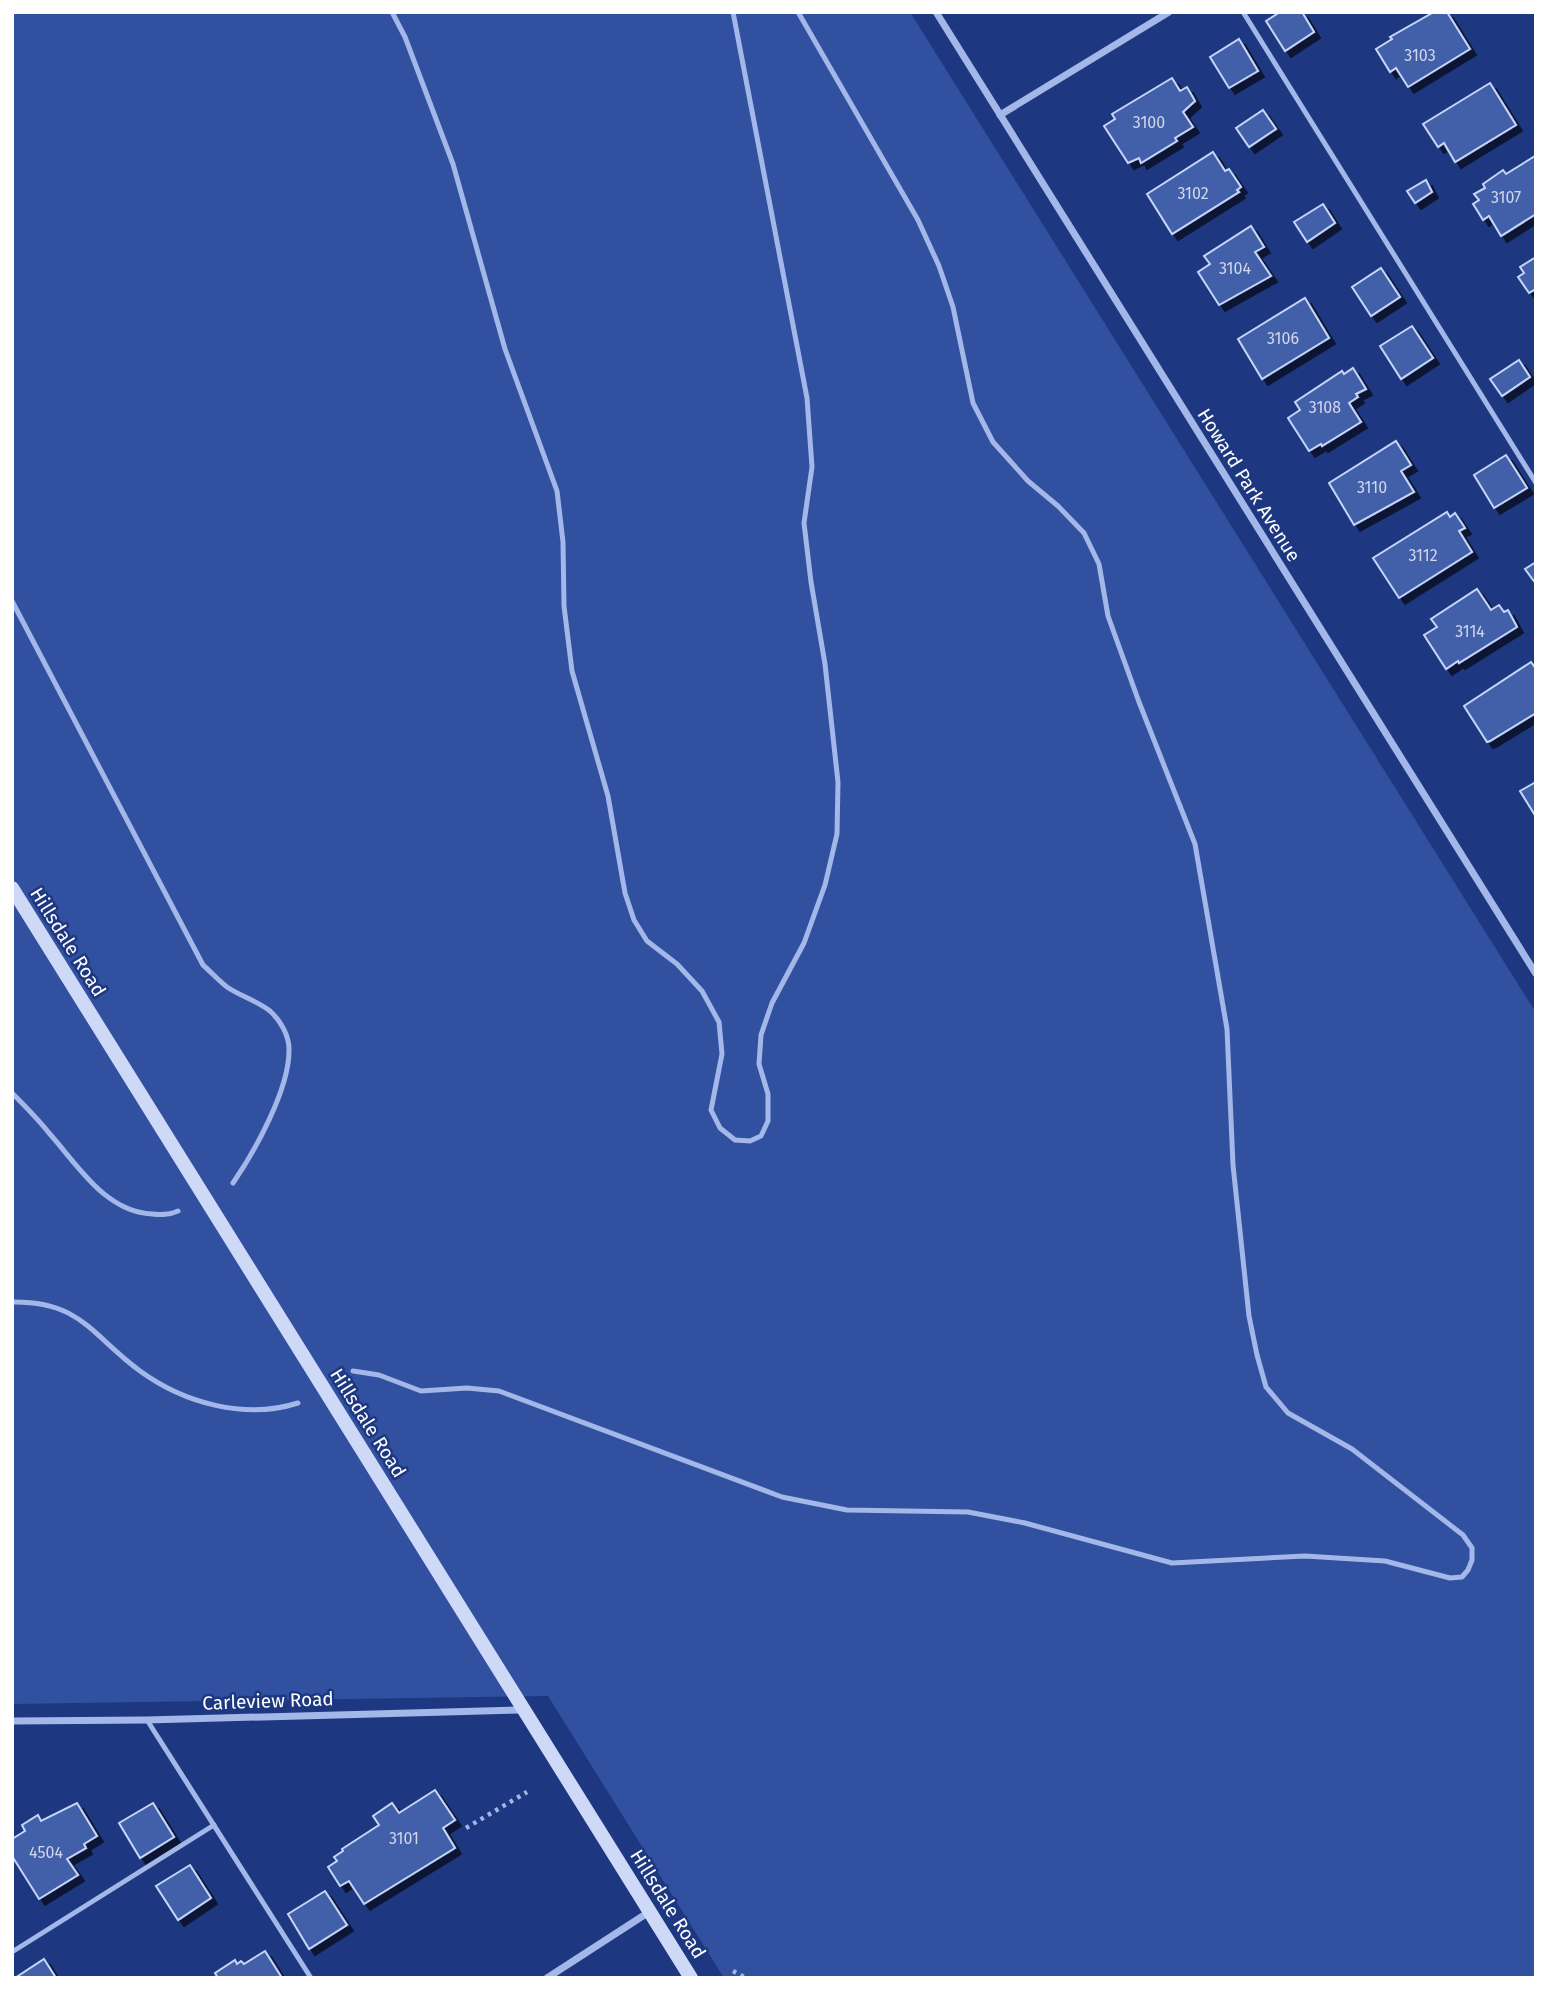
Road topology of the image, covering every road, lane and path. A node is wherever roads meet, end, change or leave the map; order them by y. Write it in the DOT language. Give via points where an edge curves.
graph roads {
  1 [pos="392,12"];
  2 [pos="733,12"];
  3 [pos="797,12"];
  4 [pos="936,12"];
  5 [pos="1169,12"];
  6 [pos="1243,12"];
  7 [pos="1000,115"];
  8 [pos="1536,483"];
  9 [pos="12,601"];
  10 [pos="12,888"];
  11 [pos="1536,974"];
  12 [pos="12,1093"];
  13 [pos="233,1182"];
  14 [pos="178,1211"];
  15 [pos="12,1302"];
  16 [pos="353,1371"];
  17 [pos="298,1403"];
  18 [pos="524,1710"];
  19 [pos="147,1720"];
  20 [pos="12,1721"];
  21 [pos="527,1792"];
  22 [pos="214,1825"];
  23 [pos="466,1828"];
  24 [pos="650,1912"];
  25 [pos="12,1952"];
  26 [pos="733,1971"];
  27 [pos="311,1978"];
  28 [pos="547,1978"];
  29 [pos="691,1978"];
  30 [pos="746,1978"];
  1 -- 2 [label="lane" via="453,164 505,349 557,491 572,671 608,796 629,907 647,941 702,991 719,1022 722,1055 711,1111 720,1128 735,1140 750,1141 761,1136 768,1121 768,1094 759,1065 761,1035 825,886 837,834 838,782 804,523 812,467 807,398"];
  3 -- 16 [label="lane" via="918,220 953,307 973,404 993,442 1084,533 1099,564 1108,616 1195,844 1227,1029 1233,1166 1249,1316 1266,1387 1288,1413 1352,1449 1463,1535 1472,1548 1472,1560 1461,1577 1450,1578 1385,1561 1304,1556 1172,1563 968,1512 848,1510 782,1497 499,1391 422,1391"];
  4 -- 7 [label="street, Howard Park Avenue"];
  5 -- 7 [label="street"];
  6 -- 8 [label="lane"];
  7 -- 11 [label="street, Howard Park Avenue"];
  9 -- 13 [label="lane" via="203,965 226,986 270,1011 286,1032 286,1072 269,1121 253,1155"];
  10 -- 18 [label="main road, Hillsdale Road"];
  12 -- 14 [label="lane" via="88,1179 116,1202 137,1214"];
  15 -- 17 [label="lane" via="38,1302 65,1310 140,1371 182,1396 258,1410"];
  18 -- 19 [label="street, Carleview Road"];
  18 -- 24 [label="main road, Hillsdale Road"];
  19 -- 20 [label="street, Carleview Road"];
  19 -- 22 [label="lane"];
  21 -- 23 [label="path"];
  22 -- 25 [label="lane"];
  22 -- 27 [label="lane"];
  24 -- 28 [label="street"];
  24 -- 29 [label="main road, Hillsdale Road"];
  26 -- 30 [label="path"];
}
